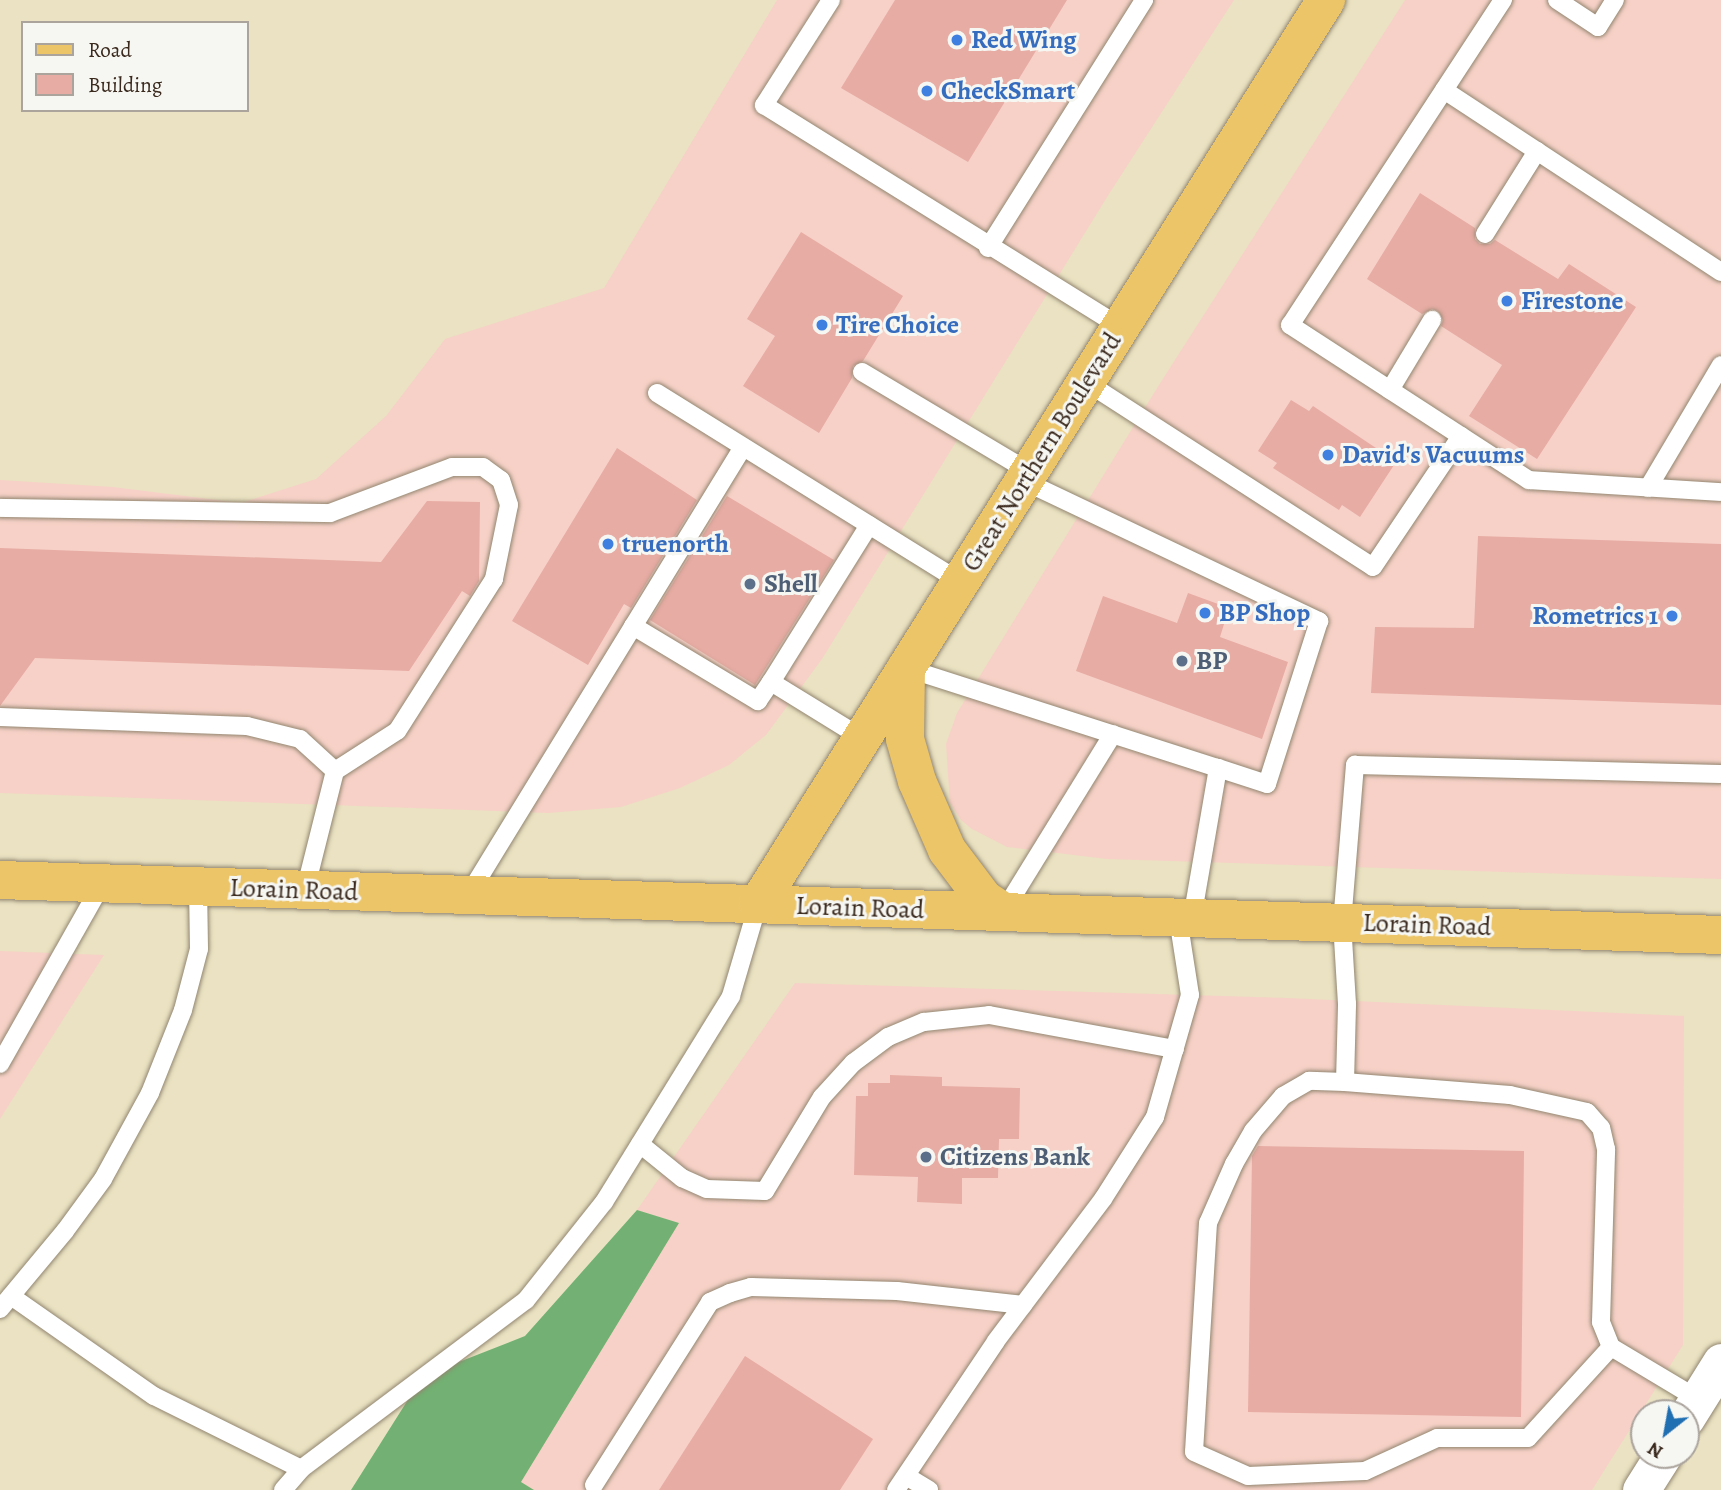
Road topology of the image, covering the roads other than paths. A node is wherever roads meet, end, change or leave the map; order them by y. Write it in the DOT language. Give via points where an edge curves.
graph roads {
  1 [pos="831,0"];
  2 [pos="1144,0"];
  3 [pos="1326,0"];
  4 [pos="1503,0"];
  5 [pos="1557,0"];
  6 [pos="1615,0"];
  7 [pos="1444,90"];
  8 [pos="1537,151"];
  9 [pos="1485,234"];
  10 [pos="988,248"];
  11 [pos="1721,272"];
  12 [pos="1432,320"];
  13 [pos="1121,327"];
  14 [pos="1721,365"];
  15 [pos="862,372"];
  16 [pos="1086,382"];
  17 [pos="1390,390"];
  18 [pos="657,393"];
  19 [pos="1461,436"];
  20 [pos="743,447"];
  21 [pos="1027,477"];
  22 [pos="1648,488"];
  23 [pos="1721,492"];
  24 [pos="0,508"];
  25 [pos="869,525"];
  26 [pos="961,582"];
  27 [pos="633,626"];
  28 [pos="906,668"];
  29 [pos="771,682"];
  30 [pos="0,717"];
  31 [pos="1113,734"];
  32 [pos="862,738"];
  33 [pos="1218,768"];
  34 [pos="335,771"];
  35 [pos="1721,774"];
  36 [pos="0,880"];
  37 [pos="102,884"];
  38 [pos="198,886"];
  39 [pos="305,890"];
  40 [pos="468,895"];
  41 [pos="758,904"];
  42 [pos="1003,912"];
  43 [pos="1185,918"];
  44 [pos="1342,923"];
  45 [pos="1721,935"];
  46 [pos="1175,1049"];
  47 [pos="0,1064"];
  48 [pos="1345,1082"];
  49 [pos="640,1144"];
  50 [pos="6,1302"];
  51 [pos="1023,1305"];
  52 [pos="1611,1347"];
  53 [pos="1721,1363"];
  54 [pos="1679,1399"];
  55 [pos="1698,1399"];
  56 [pos="301,1469"];
  57 [pos="1654,1469"];
  58 [pos="901,1483"];
  59 [pos="594,1485"];
  60 [pos="283,1490"];
  61 [pos="929,1490"];
  62 [pos="1641,1490"];
  1 -- 10 [label="lane" via="765,105"];
  2 -- 10 [label="lane"];
  3 -- 13 [label="main road, Great Northern Boulevard"];
  4 -- 7 [label="lane"];
  5 -- 6 [label="lane" via="1598,27"];
  7 -- 8 [label="lane"];
  7 -- 17 [label="lane" via="1290,325"];
  8 -- 9 [label="lane"];
  8 -- 11 [label="lane"];
  10 -- 13 [label="lane"];
  12 -- 17 [label="lane"];
  13 -- 16 [label="main road, Great Northern Boulevard"];
  14 -- 22 [label="lane"];
  15 -- 21 [label="lane"];
  16 -- 19 [label="lane" via="1373,567"];
  16 -- 21 [label="main road, Great Northern Boulevard"];
  17 -- 19 [label="lane"];
  18 -- 20 [label="lane"];
  19 -- 22 [label="lane" via="1530,480"];
  20 -- 25 [label="lane"];
  20 -- 27 [label="lane"];
  21 -- 26 [label="main road, Great Northern Boulevard"];
  21 -- 33 [label="lane" via="1319,621 1267,784"];
  22 -- 23 [label="lane"];
  24 -- 34 [label="lane" via="330,513 452,467 483,467 501,480 509,505 494,579 397,731"];
  25 -- 26 [label="lane"];
  25 -- 29 [label="lane"];
  26 -- 28 [label="main road, Great Northern Boulevard"];
  27 -- 29 [label="lane" via="758,701"];
  27 -- 40 [label="lane"];
  28 -- 31 [label="lane"];
  28 -- 32 [label="main road, Great Northern Boulevard"];
  28 -- 42 [label="main road" via="905,739 917,781 947,850 984,899"];
  29 -- 32 [label="lane"];
  30 -- 34 [label="lane" via="247,726 300,739"];
  31 -- 33 [label="lane"];
  31 -- 42 [label="lane"];
  32 -- 41 [label="main road, Great Northern Boulevard"];
  33 -- 43 [label="lane"];
  34 -- 39 [label="lane"];
  35 -- 44 [label="lane" via="1355,765"];
  36 -- 37 [label="main road, Lorain Road"];
  37 -- 38 [label="main road, Lorain Road"];
  37 -- 47 [label="lane"];
  38 -- 39 [label="main road, Lorain Road"];
  38 -- 50 [label="lane" via="199,949 183,1010 150,1093 103,1179"];
  39 -- 40 [label="main road, Lorain Road"];
  40 -- 41 [label="main road, Lorain Road"];
  41 -- 42 [label="main road, Lorain Road"];
  41 -- 49 [label="lane" via="731,996"];
  42 -- 43 [label="main road, Lorain Road"];
  43 -- 44 [label="main road, Lorain Road"];
  43 -- 46 [label="lane" via="1190,995"];
  44 -- 45 [label="main road, Lorain Road"];
  44 -- 48 [label="lane"];
  46 -- 49 [label="lane" via="989,1015 924,1022 888,1038 853,1063 822,1097 765,1191 708,1189 682,1178"];
  46 -- 51 [label="lane" via="1155,1117 1103,1199"];
  48 -- 52 [label="lane" via="1510,1095 1587,1112 1601,1128 1606,1149 1601,1322"];
  48 -- 52 [label="lane" via="1308,1081 1283,1096 1253,1131 1208,1223 1194,1452 1248,1476 1365,1471 1437,1438 1528,1438"];
  49 -- 56 [label="lane" via="604,1202 526,1300"];
  50 -- 56 [label="lane" via="154,1396"];
  51 -- 58 [label="lane"];
  51 -- 59 [label="lane" via="897,1291 751,1287 730,1293 710,1303"];
  52 -- 54 [label="lane"];
  53 -- 55 [label="street"];
  56 -- 60 [label="lane"];
  57 -- 62 [label="street"];
  58 -- 61 [label="lane"];
}
